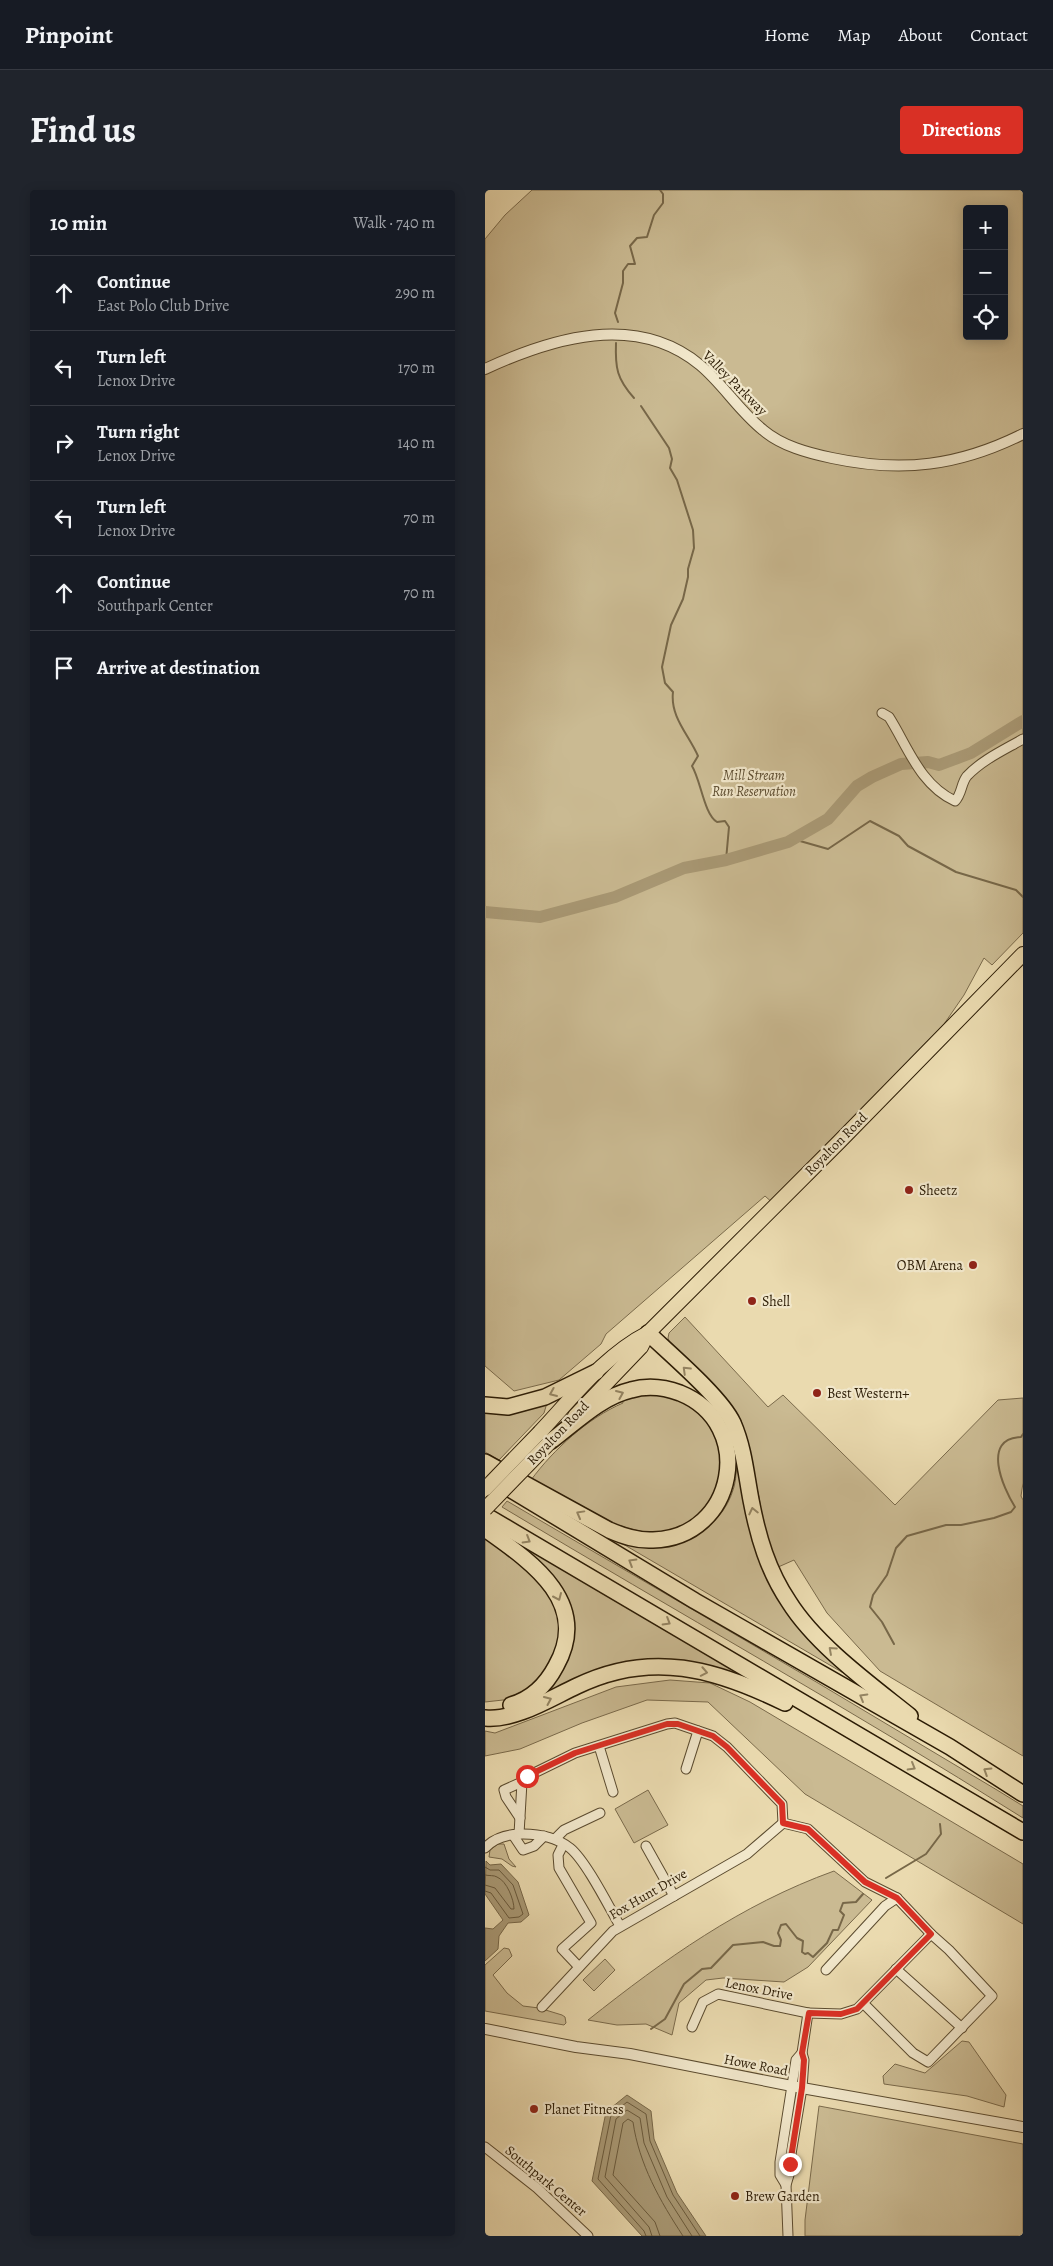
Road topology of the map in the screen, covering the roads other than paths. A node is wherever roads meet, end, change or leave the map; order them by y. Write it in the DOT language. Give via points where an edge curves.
graph roads {
  1 [pos="485,369"];
  2 [pos="1023,434"];
  3 [pos="882,713"];
  4 [pos="1023,739"];
  5 [pos="1023,954"];
  6 [pos="648,1333"];
  7 [pos="597,1372"];
  8 [pos="485,1405"];
  9 [pos="546,1436"];
  10 [pos="485,1462"];
  11 [pos="485,1474"];
  12 [pos="485,1489"];
  13 [pos="485,1509"];
  14 [pos="485,1515"];
  15 [pos="485,1529"];
  16 [pos="485,1708"];
  17 [pos="485,1718"];
  18 [pos="698,1731"];
  19 [pos="599,1746"];
  20 [pos="950,1747"];
  21 [pos="881,1750"];
  22 [pos="685,1769"];
  23 [pos="522,1782"];
  24 [pos="613,1792"];
  25 [pos="1023,1794"];
  26 [pos="600,1813"];
  27 [pos="520,1818"];
  28 [pos="783,1823"];
  29 [pos="1023,1832"];
  30 [pos="516,1835"];
  31 [pos="544,1836"];
  32 [pos="555,1839"];
  33 [pos="563,1845"];
  34 [pos="646,1846"];
  35 [pos="485,1848"];
  36 [pos="674,1896"];
  37 [pos="897,1898"];
  38 [pos="620,1926"];
  39 [pos="931,1934"];
  40 [pos="579,1967"];
  41 [pos="896,1969"];
  42 [pos="826,1970"];
  43 [pos="863,2003"];
  44 [pos="542,2006"];
  45 [pos="809,2013"];
  46 [pos="692,2027"];
  47 [pos="962,2028"];
  48 [pos="485,2029"];
  49 [pos="797,2087"];
  50 [pos="1023,2127"];
  51 [pos="485,2147"];
  52 [pos="588,2236"];
  53 [pos="788,2236"];
  1 -- 2 [label="street, Valley Parkway" via="565,340 626,334 661,342 690,358 715,379 764,431 810,454 877,465 923,465 973,456"];
  3 -- 4 [label="street" via="889,717 927,781 955,800 965,778 977,766"];
  5 -- 6 [label="main road, Royalton Road"];
  6 -- 7 [label="main road, Royalton Road" via="631,1342"];
  6 -- 9 [label="main road, Royalton Road" via="641,1347"];
  20 -- 6 [label="highway, one-way" via="831,1650 789,1603 765,1556 744,1456 732,1421"];
  7 -- 8 [label="highway, one-way" via="545,1397 508,1407"];
  7 -- 9 [label="main road, Royalton Road"];
  9 -- 10 [label="highway, one-way" via="629,1390 660,1387 695,1401 715,1420 727,1450 728,1476 719,1501 704,1521 681,1534 652,1540 629,1538 609,1530"];
  9 -- 12 [label="main road, Royalton Road, bridge"];
  9 -- 13 [label="main road, Royalton Road, bridge"];
  20 -- 11 [label="highway, one-way" via="695,1601"];
  14 -- 21 [label="highway, one-way"];
  15 -- 16 [label="highway, one-way" via="546,1577 562,1604 566,1619 560,1659 544,1685 517,1703"];
  17 -- 21 [label="highway, one-way" via="524,1710 595,1678 646,1666 669,1666 711,1673 749,1685"];
  18 -- 19 [label="street" via="672,1723"];
  18 -- 22 [label="street"];
  18 -- 28 [label="street" via="713,1736 727,1747 781,1803"];
  19 -- 23 [label="street" via="575,1753 530,1774"];
  19 -- 24 [label="street"];
  25 -- 20 [label="highway, one-way"];
  21 -- 29 [label="highway, one-way"];
  23 -- 27 [label="street"];
  23 -- 27 [label="street" via="505,1790"];
  26 -- 32 [label="street" via="565,1830"];
  27 -- 30 [label="street"];
  28 -- 36 [label="street, Fox Hunt Drive" via="747,1854"];
  28 -- 37 [label="street" via="805,1827 865,1882"];
  30 -- 31 [label="street"];
  30 -- 31 [label="street" via="523,1850 534,1846"];
  30 -- 35 [label="street" via="492,1841"];
  31 -- 32 [label="street"];
  32 -- 33 [label="street"];
  33 -- 38 [label="street" via="570,1848 580,1861"];
  33 -- 40 [label="street" via="558,1855 559,1868 591,1923 562,1949"];
  34 -- 36 [label="street"];
  36 -- 38 [label="street, Fox Hunt Drive"];
  37 -- 39 [label="street"];
  37 -- 42 [label="street" via="885,1906"];
  38 -- 40 [label="street, Fox Hunt Drive" via="609,1933"];
  39 -- 41 [label="street, Lenox Drive"];
  39 -- 47 [label="street" via="992,1996"];
  40 -- 44 [label="street, Fox Hunt Drive"];
  41 -- 43 [label="street, Lenox Drive"];
  41 -- 47 [label="street"];
  43 -- 45 [label="street, Lenox Drive" via="857,2009 841,2014"];
  43 -- 47 [label="street" via="913,2053 927,2062"];
  45 -- 46 [label="street, Lenox Drive" via="718,1994 703,2002"];
  45 -- 49 [label="street, Lenox Drive" via="802,2053 796,2060"];
  48 -- 49 [label="street, Howe Road"];
  49 -- 50 [label="street, Howe Road"];
  49 -- 53 [label="street" via="780,2162 780,2176 786,2185"];
  51 -- 52 [label="street, Southpark Center" via="537,2188"];
}
